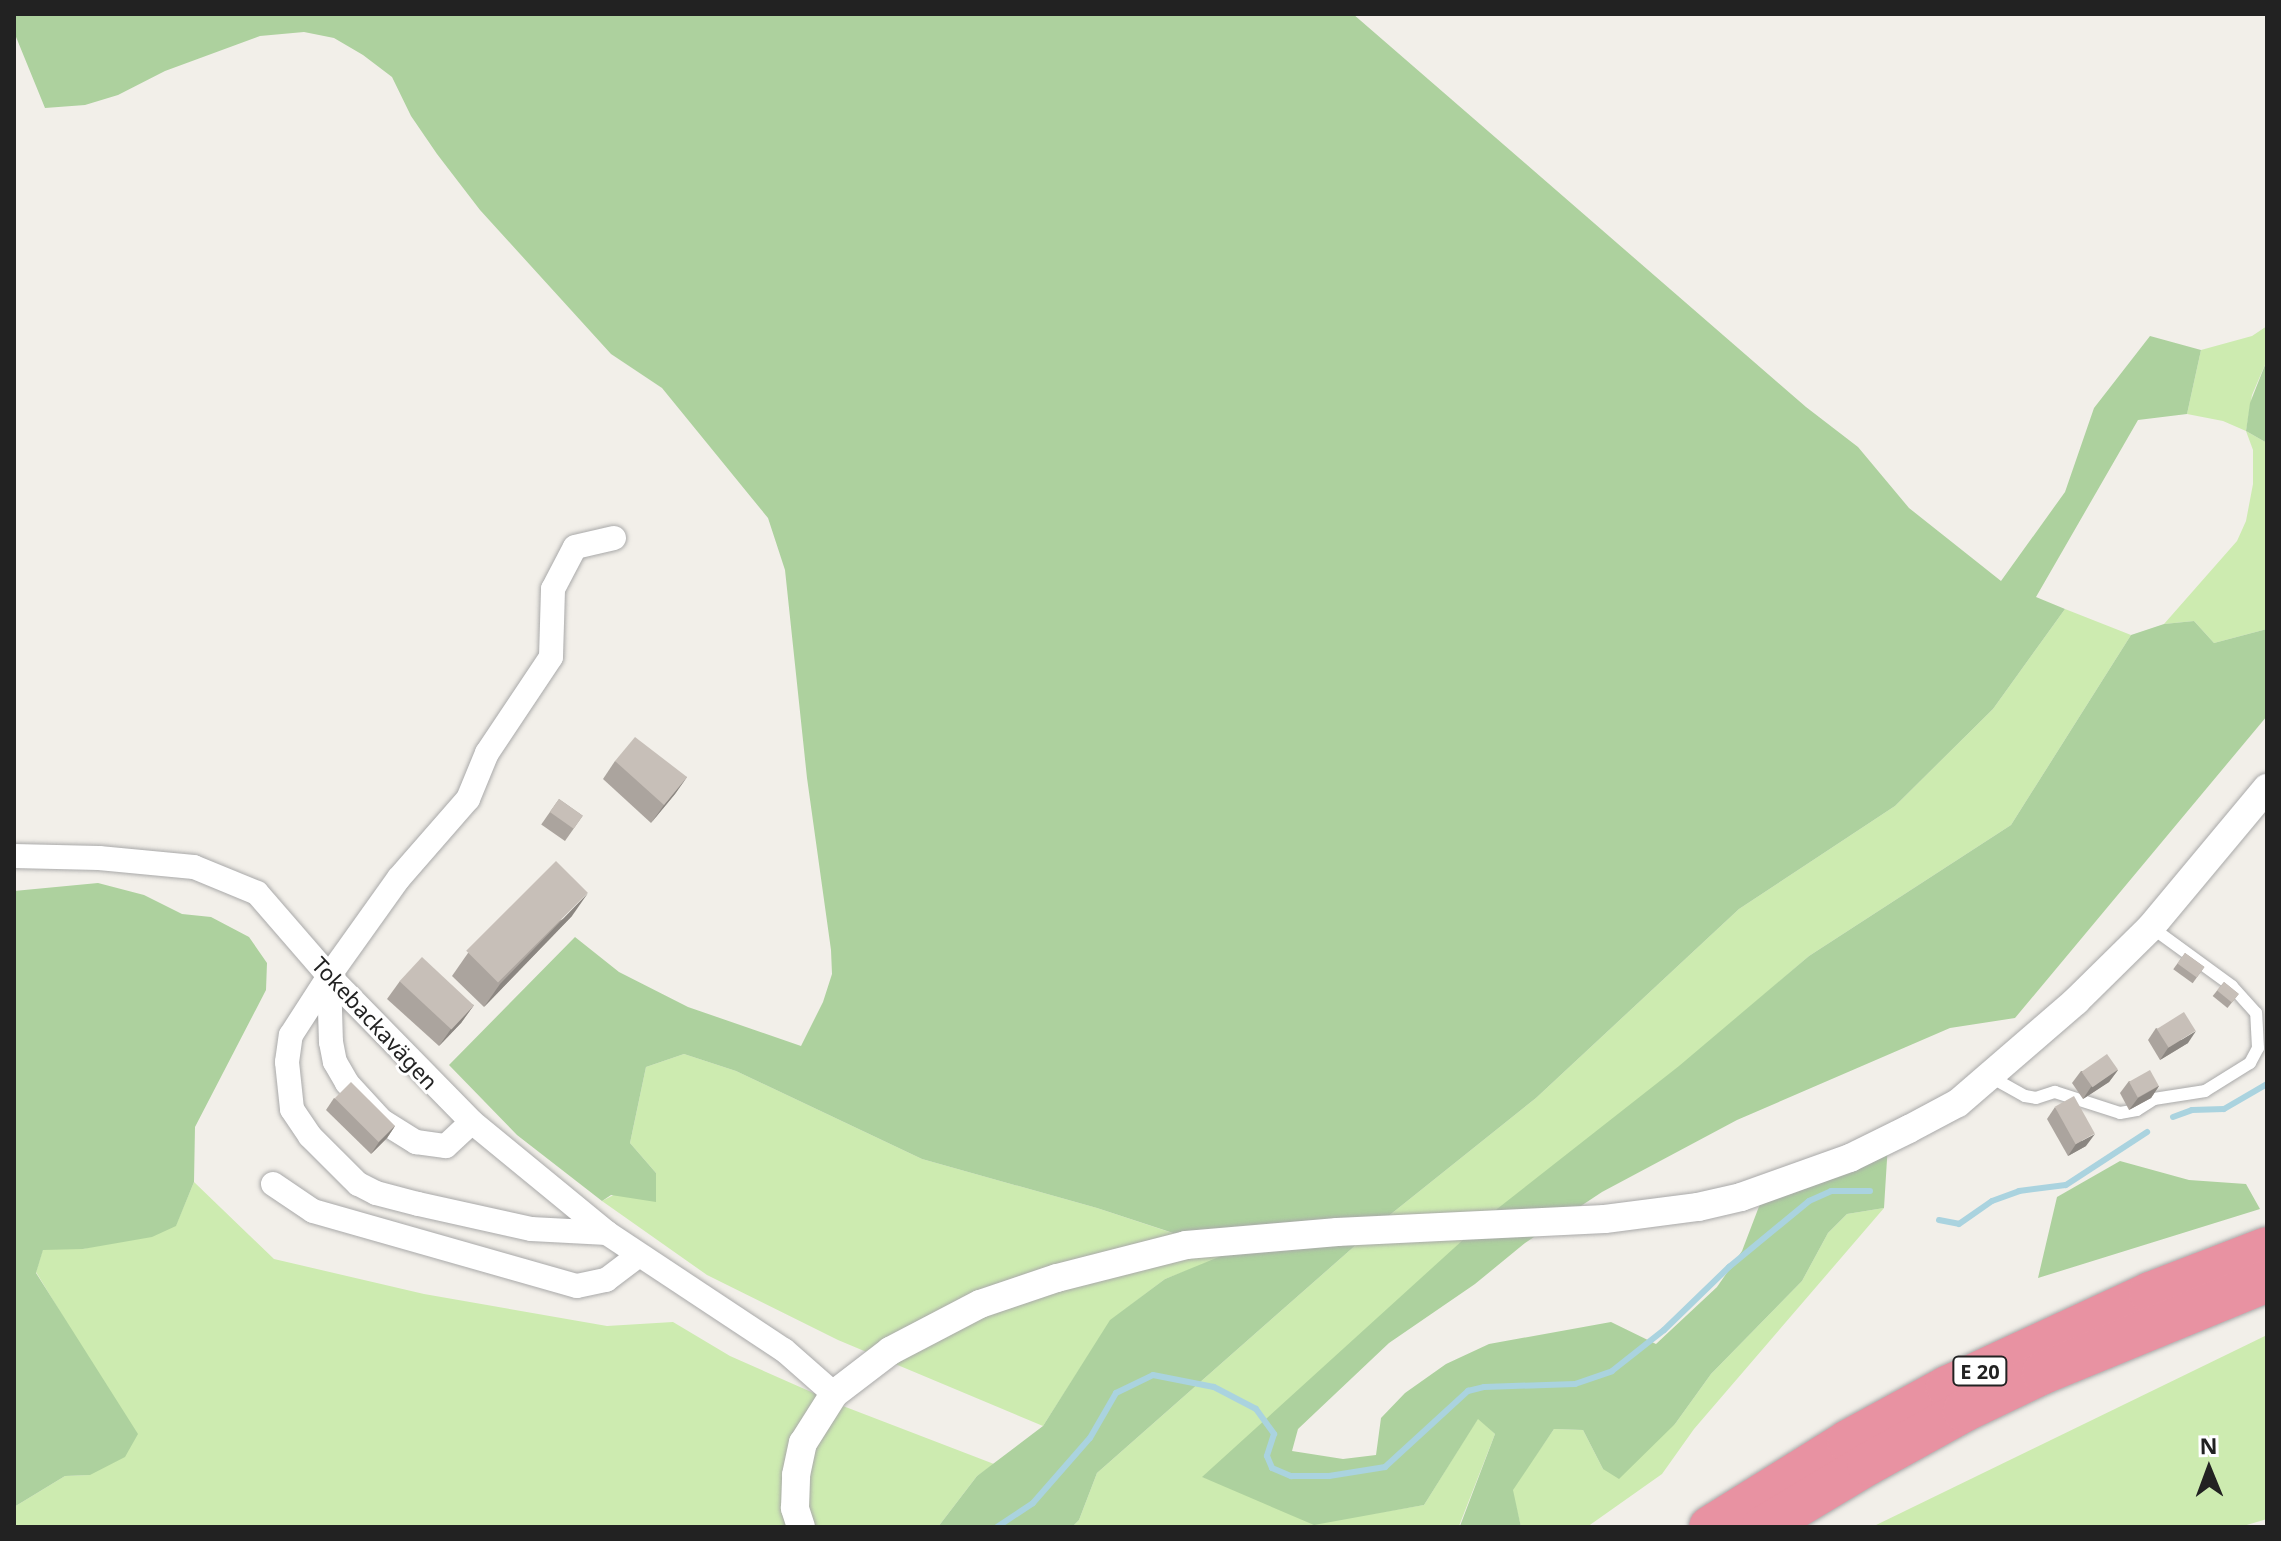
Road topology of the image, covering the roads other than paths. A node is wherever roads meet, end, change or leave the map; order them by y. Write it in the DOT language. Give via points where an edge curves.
graph roads {
  1 [pos="614,538"];
  2 [pos="2267,788"];
  3 [pos="14,856"];
  4 [pos="2151,927"];
  5 [pos="329,976"];
  6 [pos="1989,1076"];
  7 [pos="472,1122"];
  8 [pos="273,1184"];
  9 [pos="607,1233"];
  10 [pos="2267,1248"];
  11 [pos="639,1255"];
  12 [pos="2267,1281"];
  13 [pos="834,1394"];
  14 [pos="801,1527"];
  15 [pos="1710,1527"];
  16 [pos="1763,1527"];
  1 -- 5 [label="street" via="575,547 553,589 551,657 487,753 468,799 399,878"];
  2 -- 4 [label="street"];
  3 -- 5 [label="street, Tokebackavägen" via="194,867 257,893"];
  4 -- 6 [label="street"];
  4 -- 6 [label="lane" via="2232,986 2256,1013 2258,1048 2250,1063 2205,1091 2154,1099 2120,1113 2055,1092 2025,1096"];
  5 -- 7 [label="street, Tokebackavägen"];
  5 -- 7 [label="street" via="335,1062 373,1112 416,1142 446,1146"];
  5 -- 9 [label="street" via="291,1035 287,1062 292,1109 340,1169 376,1193 418,1204 531,1229"];
  6 -- 13 [label="street" via="1958,1103 1850,1158 1698,1207 1605,1219 1241,1239 1127,1258 980,1304 890,1351"];
  7 -- 9 [label="street, Tokebackavägen"];
  8 -- 11 [label="street" via="313,1211 577,1286 606,1280"];
  9 -- 11 [label="street, Tokebackavägen"];
  10 -- 15 [label="highway, E 20" via="2137,1299 1947,1387 1812,1462"];
  11 -- 13 [label="street, Tokebackavägen" via="784,1350"];
  12 -- 16 [label="highway, E 20" via="1964,1411"];
  13 -- 14 [label="street" via="803,1443 795,1497"];
}
